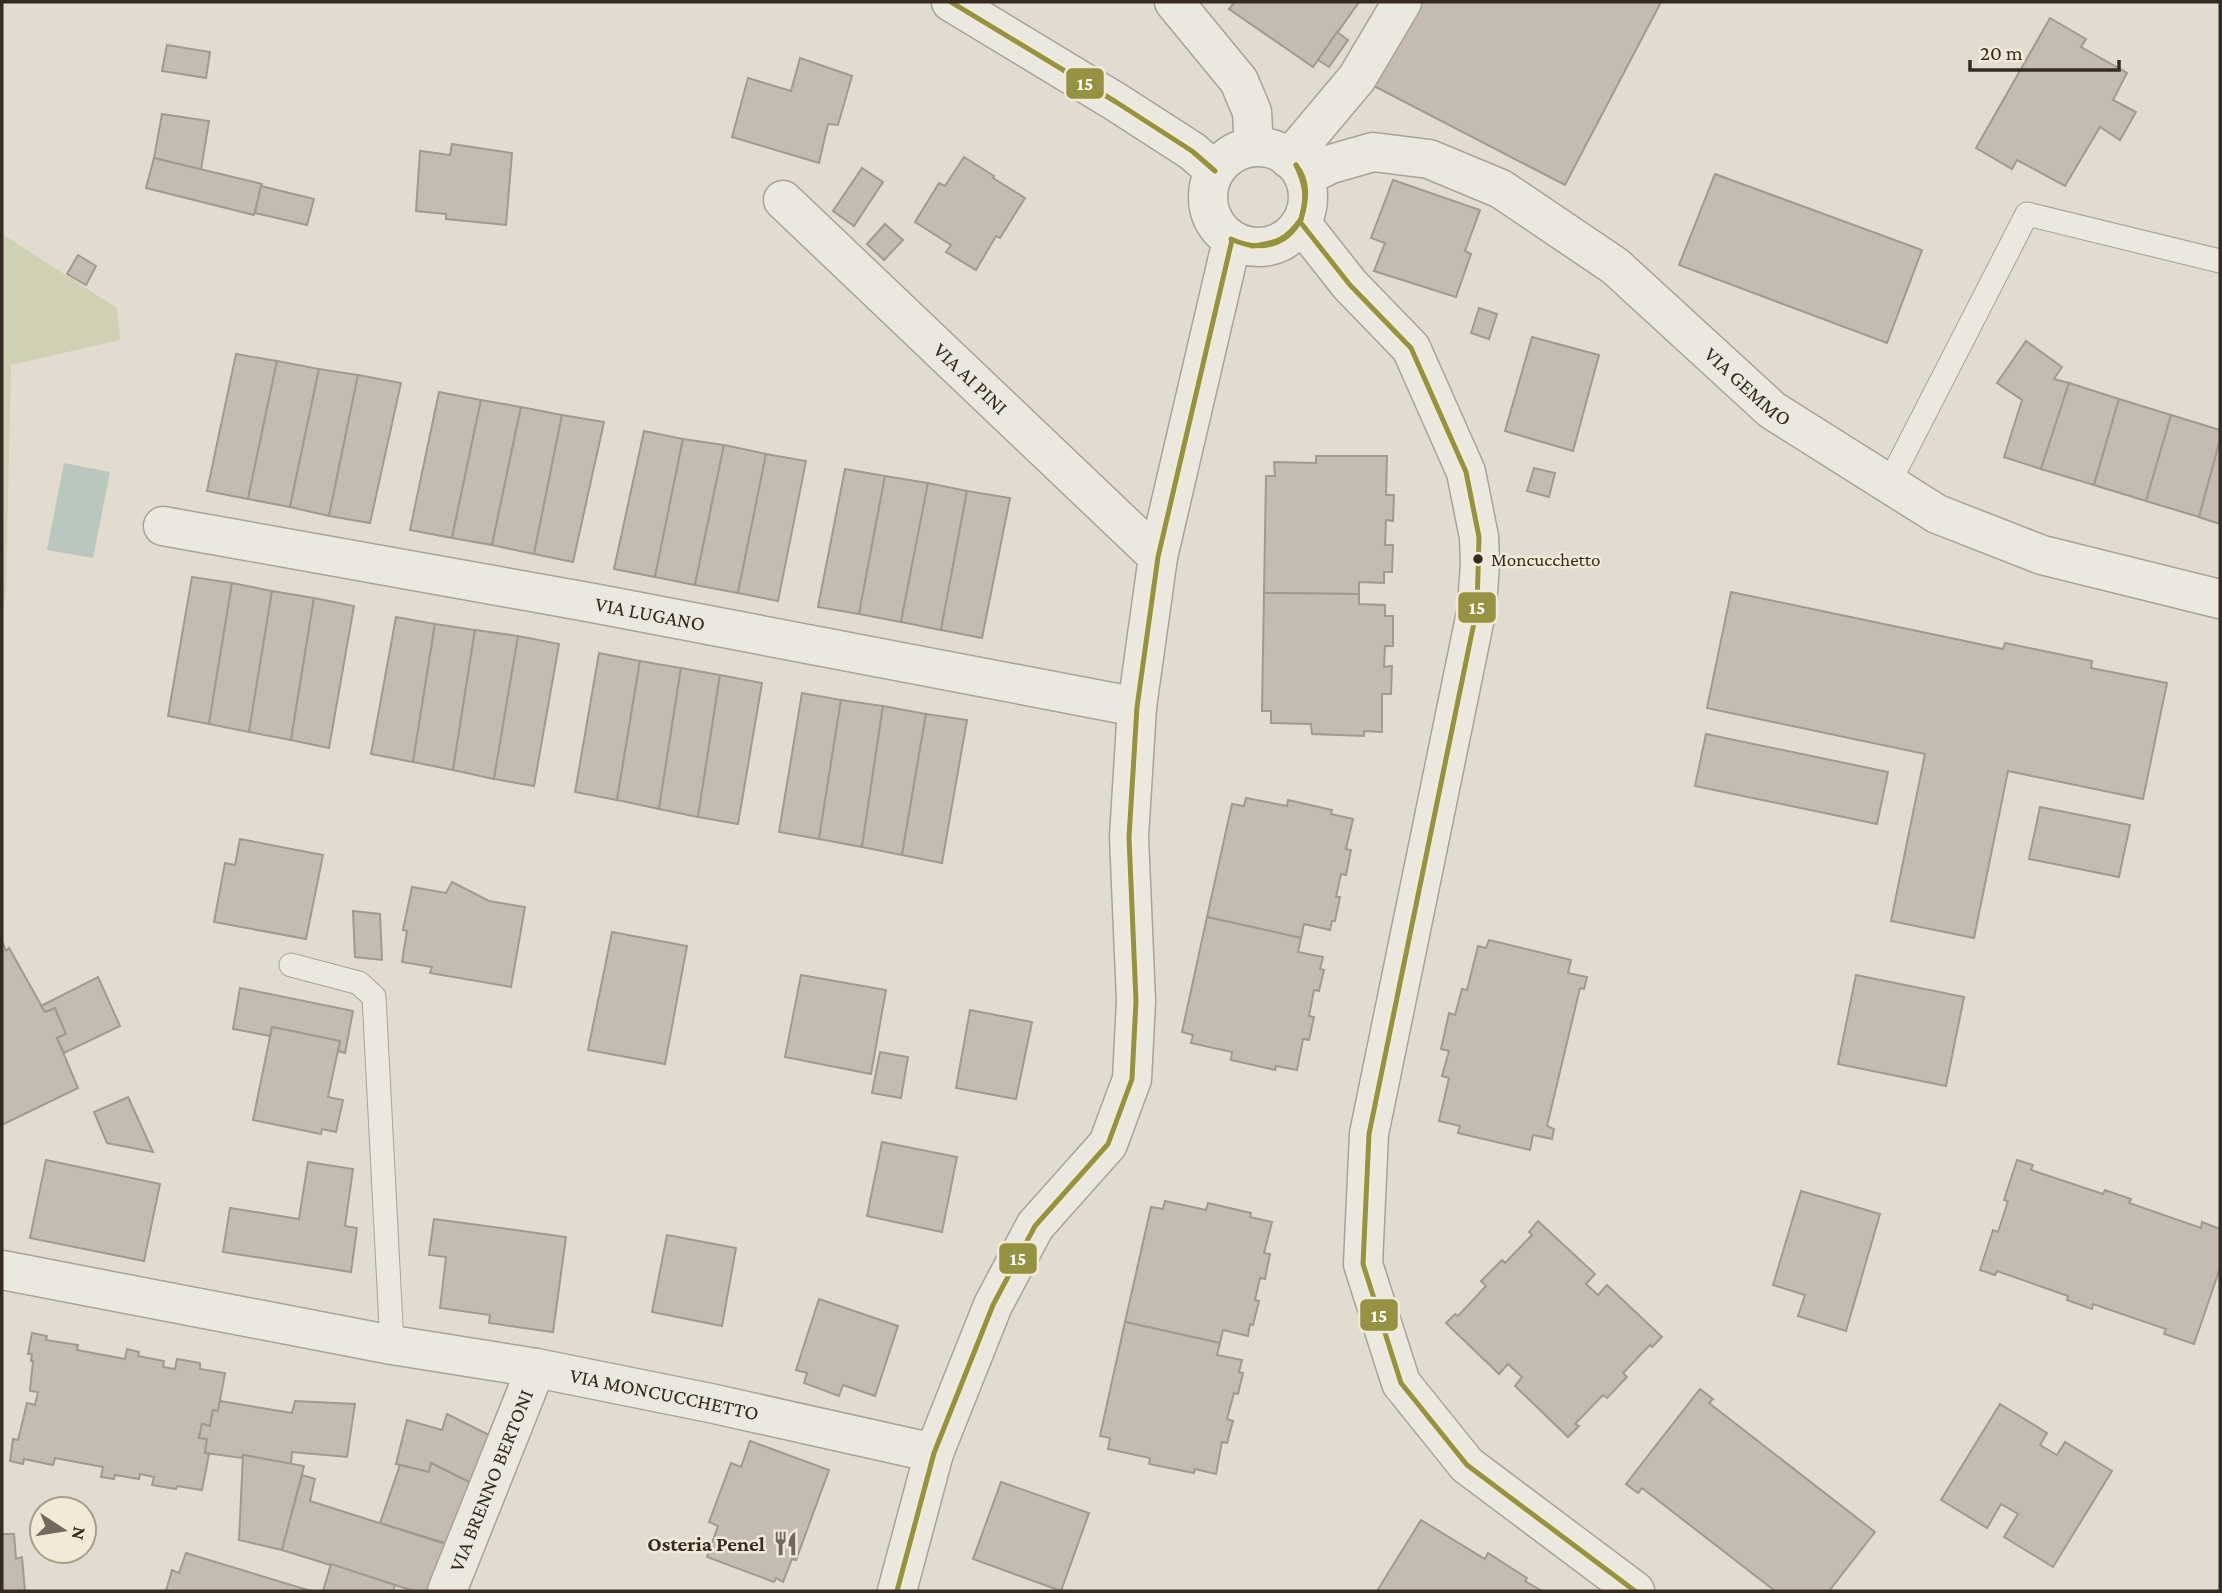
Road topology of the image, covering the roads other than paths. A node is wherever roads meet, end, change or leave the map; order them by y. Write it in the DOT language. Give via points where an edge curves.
graph roads {
  1 [pos="951,2"];
  2 [pos="1174,2"];
  3 [pos="1402,2"];
  4 [pos="1282,161"];
  5 [pos="1215,171"];
  6 [pos="783,200"];
  7 [pos="1301,223"];
  8 [pos="1232,240"];
  9 [pos="2220,261"];
  10 [pos="1889,483"];
  11 [pos="163,526"];
  12 [pos="1158,557"];
  13 [pos="2220,599"];
  14 [pos="1138,707"];
  15 [pos="291,965"];
  16 [pos="2,1269"];
  17 [pos="393,1345"];
  18 [pos="536,1368"];
  19 [pos="934,1453"];
  20 [pos="447,1591"];
  21 [pos="897,1591"];
  22 [pos="1635,1591"];
  1 -- 5 [label="street" via="1116,102"];
  2 -- 4 [label="street" via="1238,81"];
  3 -- 4 [label="street" via="1357,78"];
  4 -- 5 [label="street" via="1238,151"];
  4 -- 7 [label="street" via="1307,193"];
  4 -- 10 [label="street, VIA GEMMO" via="1331,164 1373,152 1429,159 1501,189 1615,266 1772,410"];
  5 -- 8 [label="street" via="1209,186 1211,217"];
  6 -- 12 [label="street, VIA AI PINI"];
  7 -- 8 [label="street" via="1291,235 1262,247"];
  7 -- 22 [label="street" via="1350,285 1411,348 1466,472 1479,537 1477,608 1369,1134 1363,1264 1401,1383 1467,1465"];
  8 -- 12 [label="street"];
  9 -- 10 [label="lane" via="2027,214"];
  10 -- 13 [label="street, VIA GEMMO" via="1937,514 2042,555"];
  11 -- 14 [label="street, VIA LUGANO"];
  12 -- 14 [label="street"];
  14 -- 19 [label="street" via="1129,837 1136,1001 1132,1079 1108,1144 1035,1226 1023,1248 993,1305"];
  15 -- 17 [label="lane" via="359,983 374,997"];
  16 -- 17 [label="street, VIA MONCUCCHETTO"];
  17 -- 18 [label="street, VIA MONCUCCHETTO"];
  18 -- 19 [label="street, VIA MONCUCCHETTO"];
  18 -- 20 [label="street, VIA BRENNO BERTONI"];
  19 -- 21 [label="street"];
}
